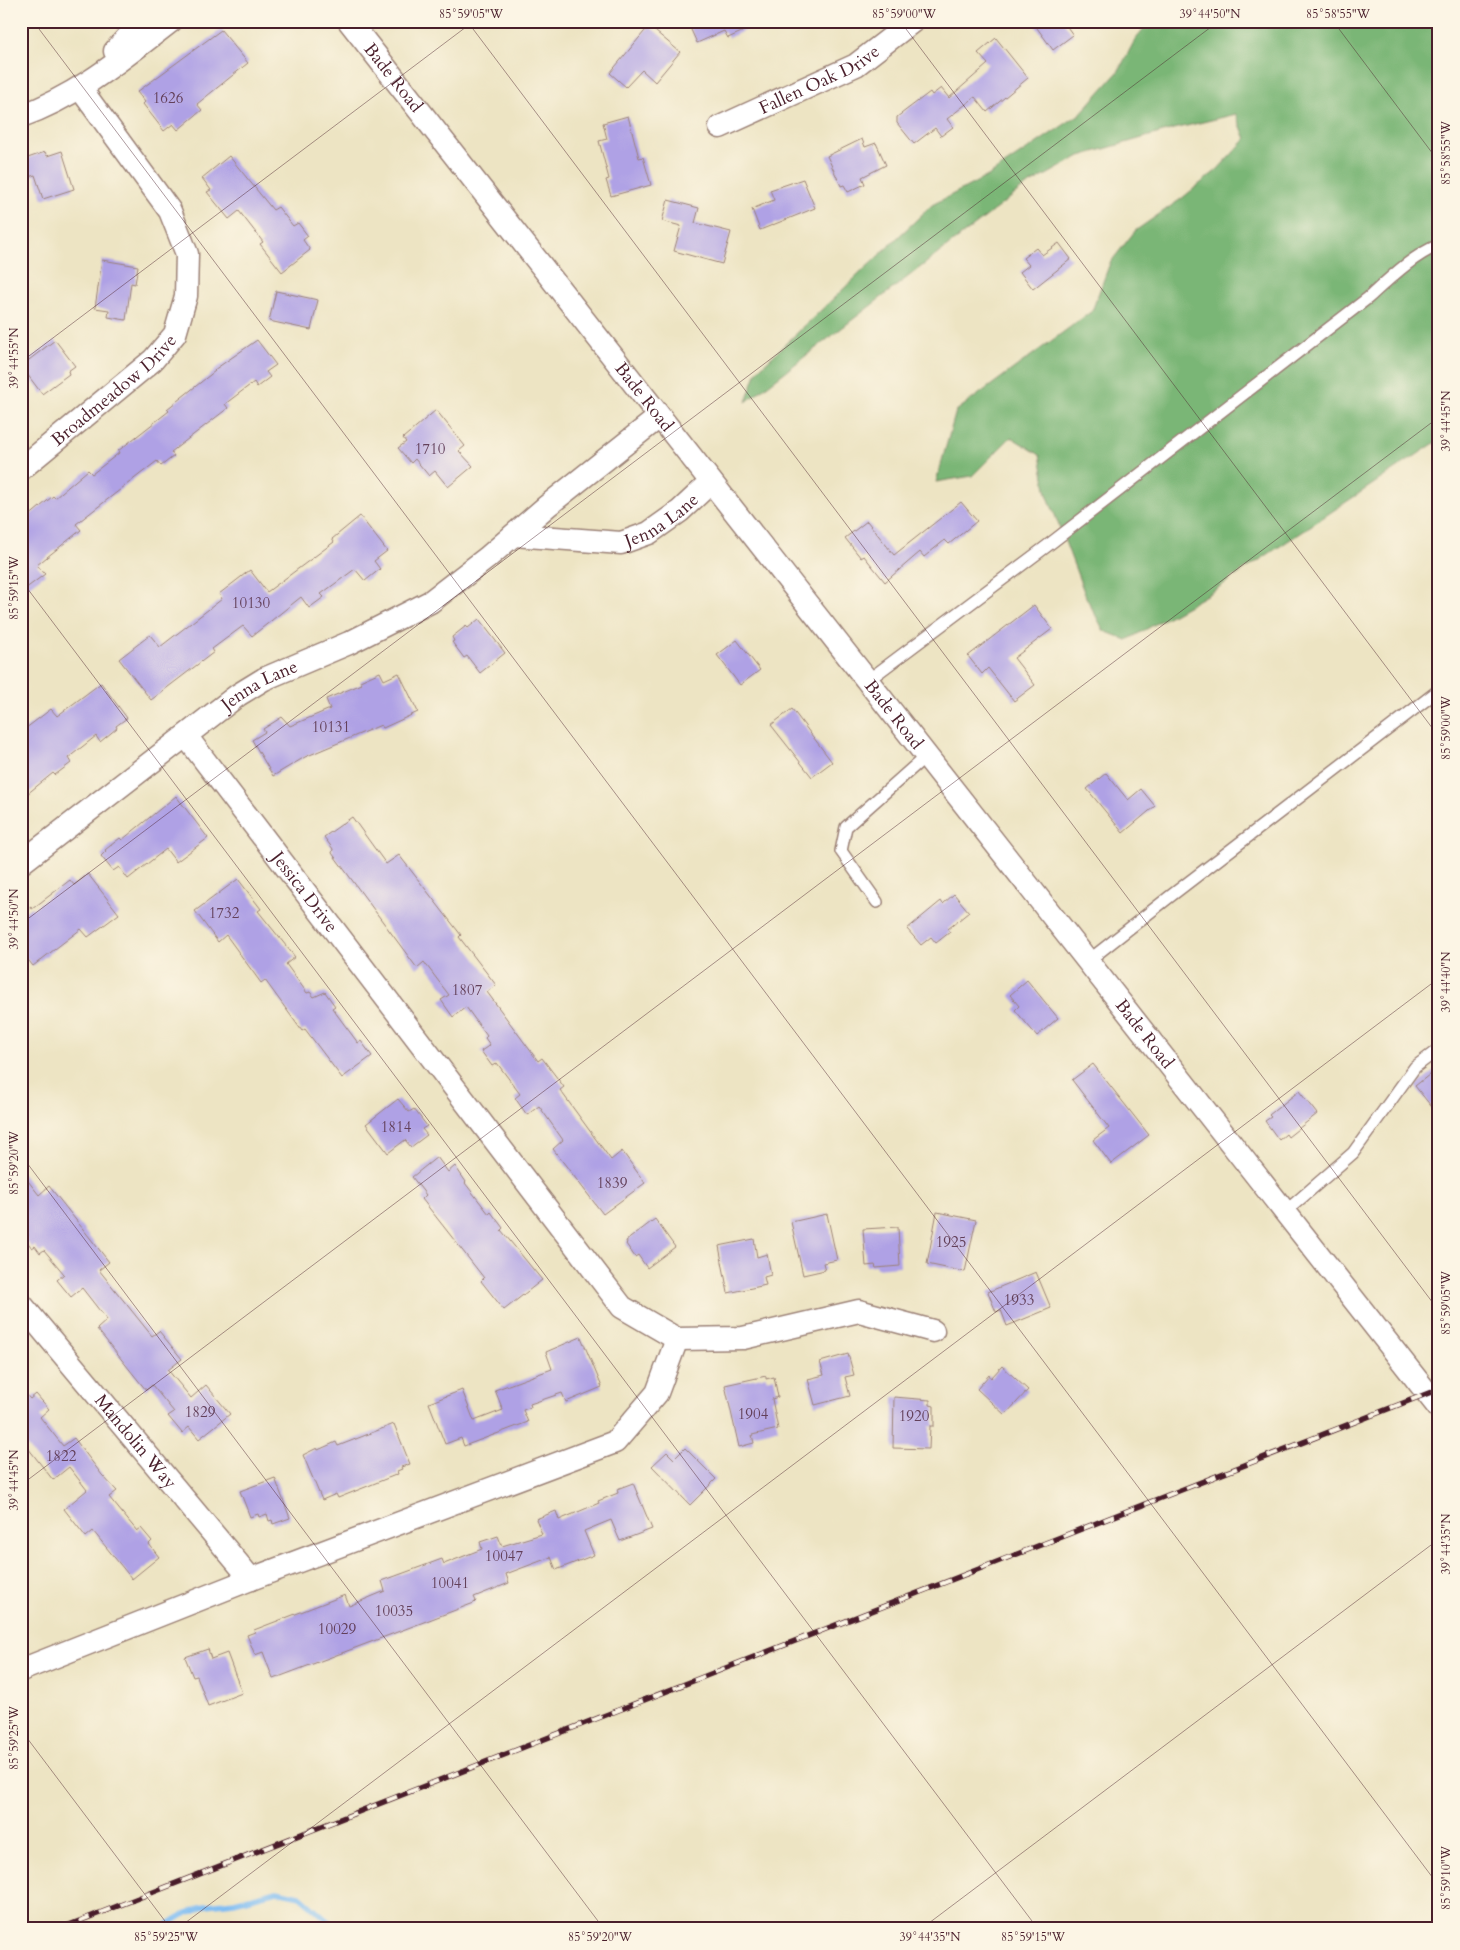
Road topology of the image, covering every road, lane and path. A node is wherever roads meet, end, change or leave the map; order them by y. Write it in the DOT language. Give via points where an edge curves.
graph roads {
  1 [pos="142,21"];
  2 [pos="171,21"];
  3 [pos="349,21"];
  4 [pos="913,21"];
  5 [pos="80,88"];
  6 [pos="21,116"];
  7 [pos="720,127"];
  8 [pos="1439,245"];
  9 [pos="659,417"];
  10 [pos="21,469"];
  11 [pos="711,482"];
  12 [pos="514,535"];
  13 [pos="867,681"];
  14 [pos="1439,690"];
  15 [pos="186,736"];
  16 [pos="926,756"];
  17 [pos="21,863"];
  18 [pos="877,902"];
  19 [pos="1088,961"];
  20 [pos="1439,1049"];
  21 [pos="1285,1212"];
  22 [pos="21,1304"];
  23 [pos="933,1332"];
  24 [pos="677,1340"];
  25 [pos="1439,1408"];
  26 [pos="251,1579"];
  27 [pos="21,1670"];
  1 -- 5 [label="street"];
  2 -- 5 [label="street"];
  3 -- 9 [label="street, Bade Road"];
  4 -- 7 [label="street, Fallen Oak Drive" via="856,65"];
  5 -- 6 [label="street"];
  5 -- 10 [label="street, Broadmeadow Drive" via="170,211 187,254 186,296 175,334 153,360"];
  8 -- 13 [label="lane" via="1400,270 1047,546"];
  9 -- 11 [label="street, Bade Road"];
  9 -- 12 [label="street, Jenna Lane"];
  11 -- 12 [label="street, Jenna Lane" via="680,511 649,533 621,543"];
  11 -- 13 [label="street, Bade Road"];
  12 -- 15 [label="street, Jenna Lane" via="430,602 349,643 264,679"];
  13 -- 16 [label="street, Bade Road"];
  14 -- 19 [label="lane"];
  15 -- 17 [label="street, Jenna Lane"];
  15 -- 24 [label="street, Jessica Drive" via="622,1307"];
  16 -- 18 [label="lane" via="846,827 841,851"];
  16 -- 19 [label="street, Bade Road"];
  19 -- 21 [label="street, Bade Road"];
  20 -- 21 [label="lane" via="1414,1067 1353,1153"];
  21 -- 25 [label="street, Bade Road"];
  22 -- 26 [label="street, Mandolin Way"];
  23 -- 24 [label="street" via="858,1311 743,1338"];
  24 -- 26 [label="street" via="657,1393 615,1442"];
  26 -- 27 [label="street"];
}
